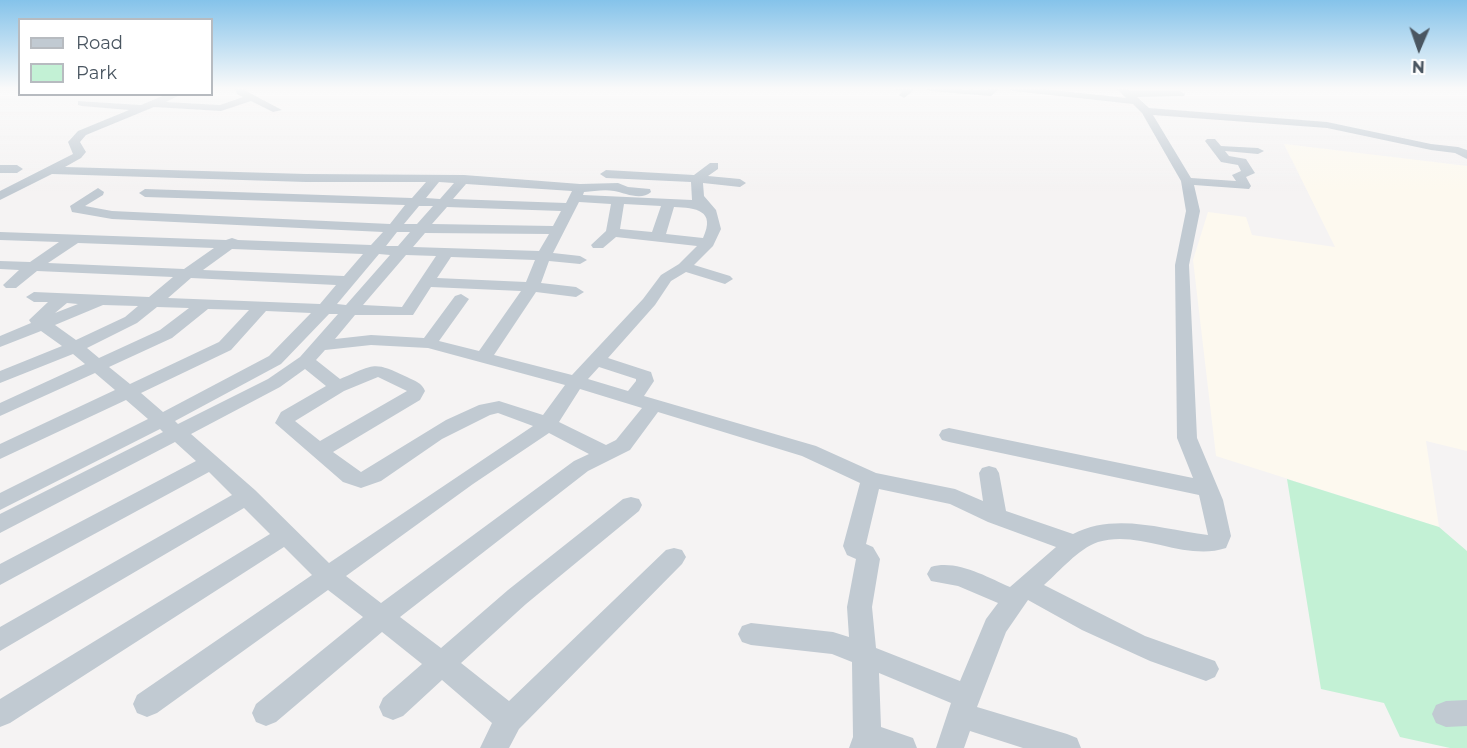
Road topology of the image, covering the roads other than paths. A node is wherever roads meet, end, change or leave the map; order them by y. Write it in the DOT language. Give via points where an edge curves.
graph roads {
  1 [pos="109,123"];
  2 [pos="1152,123"];
  3 [pos="1301,123"];
  4 [pos="1257,151"];
  5 [pos="1467,155"];
  6 [pos="714,166"];
  7 [pos="0,169"];
  8 [pos="17,169"];
  9 [pos="52,170"];
  10 [pos="172,174"];
  11 [pos="606,174"];
  12 [pos="306,178"];
  13 [pos="436,178"];
  14 [pos="698,178"];
  15 [pos="464,179"];
  16 [pos="1187,181"];
  17 [pos="740,183"];
  18 [pos="98,192"];
  19 [pos="3,193"];
  20 [pos="145,193"];
  21 [pos="282,198"];
  22 [pos="575,198"];
  23 [pos="618,202"];
  24 [pos="645,202"];
  25 [pos="413,203"];
  26 [pos="669,203"];
  27 [pos="441,204"];
  28 [pos="700,204"];
  29 [pos="112,215"];
  30 [pos="256,222"];
  31 [pos="395,228"];
  32 [pos="420,228"];
  33 [pos="557,230"];
  34 [pos="613,232"];
  35 [pos="0,236"];
  36 [pos="658,236"];
  37 [pos="17,237"];
  38 [pos="74,239"];
  39 [pos="708,243"];
  40 [pos="228,245"];
  41 [pos="598,245"];
  42 [pos="0,248"];
  43 [pos="374,251"];
  44 [pos="399,251"];
  45 [pos="446,253"];
  46 [pos="544,256"];
  47 [pos="580,260"];
  48 [pos="0,265"];
  49 [pos="36,266"];
  50 [pos="684,267"];
  51 [pos="192,272"];
  52 [pos="725,279"];
  53 [pos="348,281"];
  54 [pos="428,282"];
  55 [pos="11,285"];
  56 [pos="532,287"];
  57 [pos="576,292"];
  58 [pos="34,297"];
  59 [pos="63,298"];
  60 [pos="461,299"];
  61 [pos="102,300"];
  62 [pos="151,302"];
  63 [pos="203,305"];
  64 [pos="261,307"];
  65 [pos="324,309"];
  66 [pos="352,309"];
  67 [pos="45,324"];
  68 [pos="0,342"];
  69 [pos="429,343"];
  70 [pos="322,345"];
  71 [pos="75,347"];
  72 [pos="483,358"];
  73 [pos="596,360"];
  74 [pos="306,361"];
  75 [pos="98,367"];
  76 [pos="255,371"];
  77 [pos="0,377"];
  78 [pos="576,382"];
  79 [pos="273,383"];
  80 [pos="338,387"];
  81 [pos="127,393"];
  82 [pos="632,399"];
  83 [pos="654,405"];
  84 [pos="0,410"];
  85 [pos="548,424"];
  86 [pos="168,426"];
  87 [pos="949,435"];
  88 [pos="319,451"];
  89 [pos="0,452"];
  90 [pos="604,453"];
  91 [pos="211,462"];
  92 [pos="989,473"];
  93 [pos="871,480"];
  94 [pos="1208,489"];
  95 [pos="247,496"];
  96 [pos="0,502"];
  97 [pos="631,505"];
  98 [pos="996,516"];
  99 [pos="0,524"];
  100 [pos="286,535"];
  101 [pos="1075,544"];
  102 [pos="674,557"];
  103 [pos="939,574"];
  104 [pos="0,575"];
  105 [pos="329,577"];
  106 [pos="1020,593"];
  107 [pos="383,616"];
  108 [pos="751,634"];
  109 [pos="0,640"];
  110 [pos="865,655"];
  111 [pos="442,664"];
  112 [pos="1206,669"];
  113 [pos="147,704"];
  114 [pos="964,706"];
  115 [pos="393,707"];
  116 [pos="266,713"];
  117 [pos="0,714"];
  118 [pos="509,720"];
  119 [pos="865,742"];
  120 [pos="494,748"];
  121 [pos="903,748"];
  122 [pos="950,748"];
  123 [pos="1067,748"];
  1 -- 9 [label="street" via="82,133 74,142 79,155"];
  2 -- 16 [label="street"];
  3 -- 5 [label="street" via="1458,150"];
  4 -- 16 [label="street" via="1214,144 1225,159 1242,162 1249,173 1238,175 1245,186"];
  6 -- 14 [label="street"];
  7 -- 8 [label="street"];
  9 -- 10 [label="street"];
  9 -- 19 [label="street"];
  10 -- 12 [label="street"];
  10 -- 20 [label="street"];
  11 -- 14 [label="street"];
  12 -- 13 [label="street"];
  12 -- 21 [label="street"];
  13 -- 15 [label="street"];
  13 -- 25 [label="street"];
  14 -- 17 [label="street"];
  14 -- 28 [label="street" via="695,193"];
  15 -- 22 [label="street"];
  15 -- 27 [label="street"];
  16 -- 94 [label="street" via="1193,211 1182,265 1186,424 1192,453"];
  18 -- 29 [label="street" via="77,209"];
  20 -- 21 [label="street"];
  20 -- 29 [label="street"];
  21 -- 25 [label="street"];
  21 -- 30 [label="street"];
  22 -- 23 [label="street"];
  22 -- 24 [label="street" via="618,187 645,191"];
  22 -- 27 [label="street"];
  22 -- 33 [label="street"];
  23 -- 24 [label="street"];
  23 -- 34 [label="street"];
  24 -- 26 [label="street"];
  25 -- 27 [label="street"];
  25 -- 31 [label="street"];
  26 -- 28 [label="street"];
  26 -- 36 [label="street"];
  27 -- 32 [label="street"];
  28 -- 39 [label="street" via="709,210 714,229"];
  29 -- 30 [label="street"];
  29 -- 38 [label="street"];
  30 -- 31 [label="street"];
  30 -- 40 [label="street"];
  31 -- 32 [label="street"];
  31 -- 43 [label="street"];
  32 -- 33 [label="street"];
  32 -- 44 [label="street"];
  33 -- 46 [label="street"];
  34 -- 36 [label="street"];
  34 -- 41 [label="street"];
  35 -- 37 [label="street"];
  36 -- 39 [label="street"];
  37 -- 38 [label="street"];
  37 -- 42 [label="street"];
  38 -- 40 [label="street"];
  38 -- 49 [label="street"];
  39 -- 50 [label="street"];
  40 -- 43 [label="street"];
  40 -- 51 [label="street"];
  43 -- 44 [label="street"];
  43 -- 53 [label="street"];
  44 -- 45 [label="street"];
  44 -- 66 [label="street"];
  45 -- 46 [label="street"];
  45 -- 54 [label="street"];
  46 -- 47 [label="street"];
  46 -- 56 [label="street"];
  48 -- 49 [label="street"];
  49 -- 51 [label="street"];
  49 -- 55 [label="street"];
  50 -- 52 [label="street"];
  50 -- 73 [label="street" via="666,278"];
  51 -- 53 [label="street"];
  51 -- 62 [label="street"];
  53 -- 65 [label="street"];
  54 -- 56 [label="street"];
  54 -- 66 [label="street" via="407,312"];
  56 -- 57 [label="street"];
  56 -- 72 [label="street"];
  58 -- 59 [label="street"];
  59 -- 61 [label="street"];
  59 -- 67 [label="street" via="37,318"];
  60 -- 69 [label="street"];
  61 -- 62 [label="street"];
  61 -- 67 [label="street"];
  62 -- 63 [label="street"];
  62 -- 71 [label="street" via="131,320"];
  63 -- 64 [label="street"];
  63 -- 75 [label="street" via="166,334"];
  64 -- 65 [label="street"];
  64 -- 81 [label="street" via="225,346"];
  65 -- 66 [label="street"];
  65 -- 76 [label="street" via="283,352"];
  66 -- 70 [label="street"];
  67 -- 68 [label="street"];
  67 -- 71 [label="street"];
  69 -- 70 [label="street" via="371,340"];
  69 -- 72 [label="street"];
  70 -- 74 [label="street"];
  71 -- 75 [label="street"];
  71 -- 77 [label="street"];
  72 -- 78 [label="street"];
  73 -- 78 [label="street"];
  73 -- 82 [label="street" via="645,376"];
  74 -- 79 [label="street"];
  74 -- 80 [label="street"];
  75 -- 81 [label="street"];
  75 -- 84 [label="street"];
  76 -- 79 [label="street"];
  76 -- 86 [label="street"];
  78 -- 82 [label="street"];
  78 -- 85 [label="street"];
  79 -- 86 [label="street"];
  80 -- 88 [label="street" via="285,419"];
  80 -- 88 [label="street" via="386,365 416,393"];
  81 -- 86 [label="street"];
  81 -- 89 [label="street"];
  82 -- 83 [label="street"];
  83 -- 90 [label="street" via="623,445"];
  83 -- 93 [label="street" via="809,451"];
  85 -- 88 [label="street" via="499,406 485,407 367,479 350,477"];
  85 -- 90 [label="street"];
  85 -- 105 [label="street"];
  86 -- 91 [label="street"];
  86 -- 96 [label="street"];
  86 -- 99 [label="street"];
  87 -- 94 [label="street"];
  90 -- 107 [label="street" via="580,466"];
  91 -- 95 [label="street"];
  91 -- 104 [label="street"];
  92 -- 98 [label="street"];
  93 -- 98 [label="street" via="955,497"];
  93 -- 110 [label="street" via="854,546 868,560 858,606"];
  94 -- 101 [label="street" via="1220,536 1218,542 1208,544 1121,531 1094,534"];
  95 -- 100 [label="street"];
  95 -- 109 [label="street"];
  97 -- 111 [label="street"];
  98 -- 101 [label="street"];
  100 -- 105 [label="street"];
  100 -- 117 [label="street"];
  101 -- 106 [label="street"];
  102 -- 118 [label="street"];
  103 -- 106 [label="street"];
  105 -- 107 [label="street"];
  105 -- 113 [label="street"];
  106 -- 112 [label="street" via="1163,657"];
  106 -- 114 [label="street" via="995,627"];
  107 -- 111 [label="street"];
  107 -- 116 [label="street"];
  108 -- 110 [label="street" via="833,643"];
  110 -- 114 [label="street"];
  110 -- 119 [label="street"];
  111 -- 115 [label="street"];
  111 -- 118 [label="street"];
  114 -- 122 [label="street"];
  114 -- 123 [label="street"];
  118 -- 120 [label="street"];
  119 -- 121 [label="street"];
}
